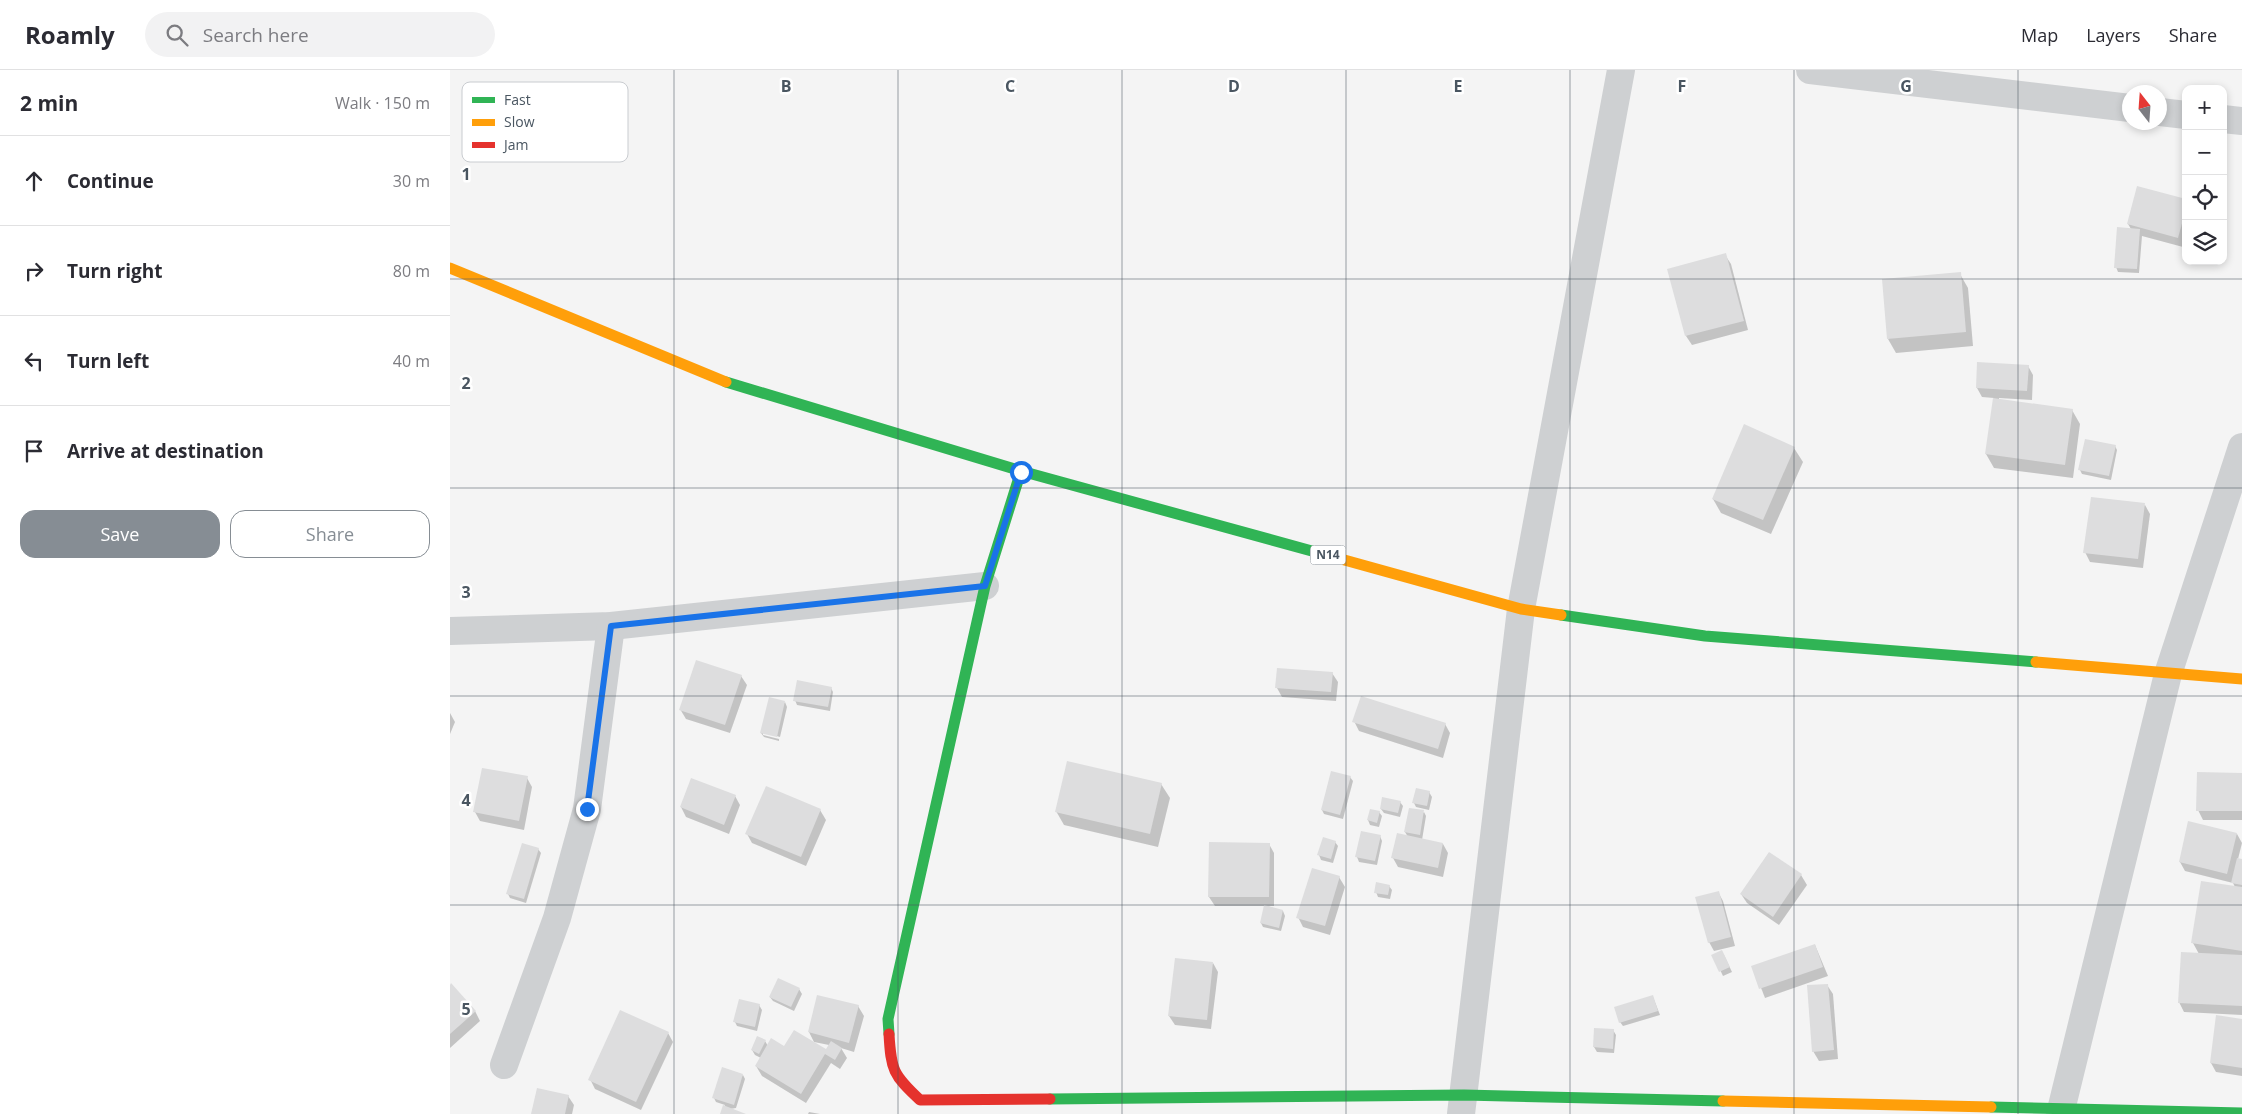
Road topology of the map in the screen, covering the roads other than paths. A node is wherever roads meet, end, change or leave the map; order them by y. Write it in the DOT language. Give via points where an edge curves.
graph roads {
  1 [pos="1621,70"];
  2 [pos="1810,70"];
  3 [pos="2122,107"];
  4 [pos="2167,113"];
  5 [pos="2182,115"];
  6 [pos="2227,119"];
  7 [pos="2242,121"];
  8 [pos="450,268"];
  9 [pos="2242,447"];
  10 [pos="1021,472"];
  11 [pos="985,586"];
  12 [pos="1521,609"];
  13 [pos="611,626"];
  14 [pos="450,631"];
  15 [pos="2168,674"];
  16 [pos="2242,679"];
  17 [pos="504,1065"];
  18 [pos="1463,1105"];
  19 [pos="2061,1112"];
  20 [pos="2242,1113"];
  1 -- 12 [label="street"];
  2 -- 3 [label="street"];
  4 -- 5 [label="street"];
  6 -- 7 [label="street"];
  8 -- 10 [label="main road, N14" via="730,383"];
  9 -- 15 [label="street"];
  10 -- 11 [label="main road"];
  10 -- 12 [label="main road, N14"];
  11 -- 13 [label="street"];
  11 -- 18 [label="main road" via="888,1019 890,1059 899,1081 920,1100"];
  12 -- 15 [label="main road, N14" via="1705,636"];
  12 -- 18 [label="street"];
  13 -- 14 [label="street"];
  13 -- 17 [label="street" via="587,809 557,918"];
  15 -- 16 [label="main road, N14"];
  15 -- 19 [label="street"];
  18 -- 19 [label="main road"];
  19 -- 20 [label="main road"];
}
